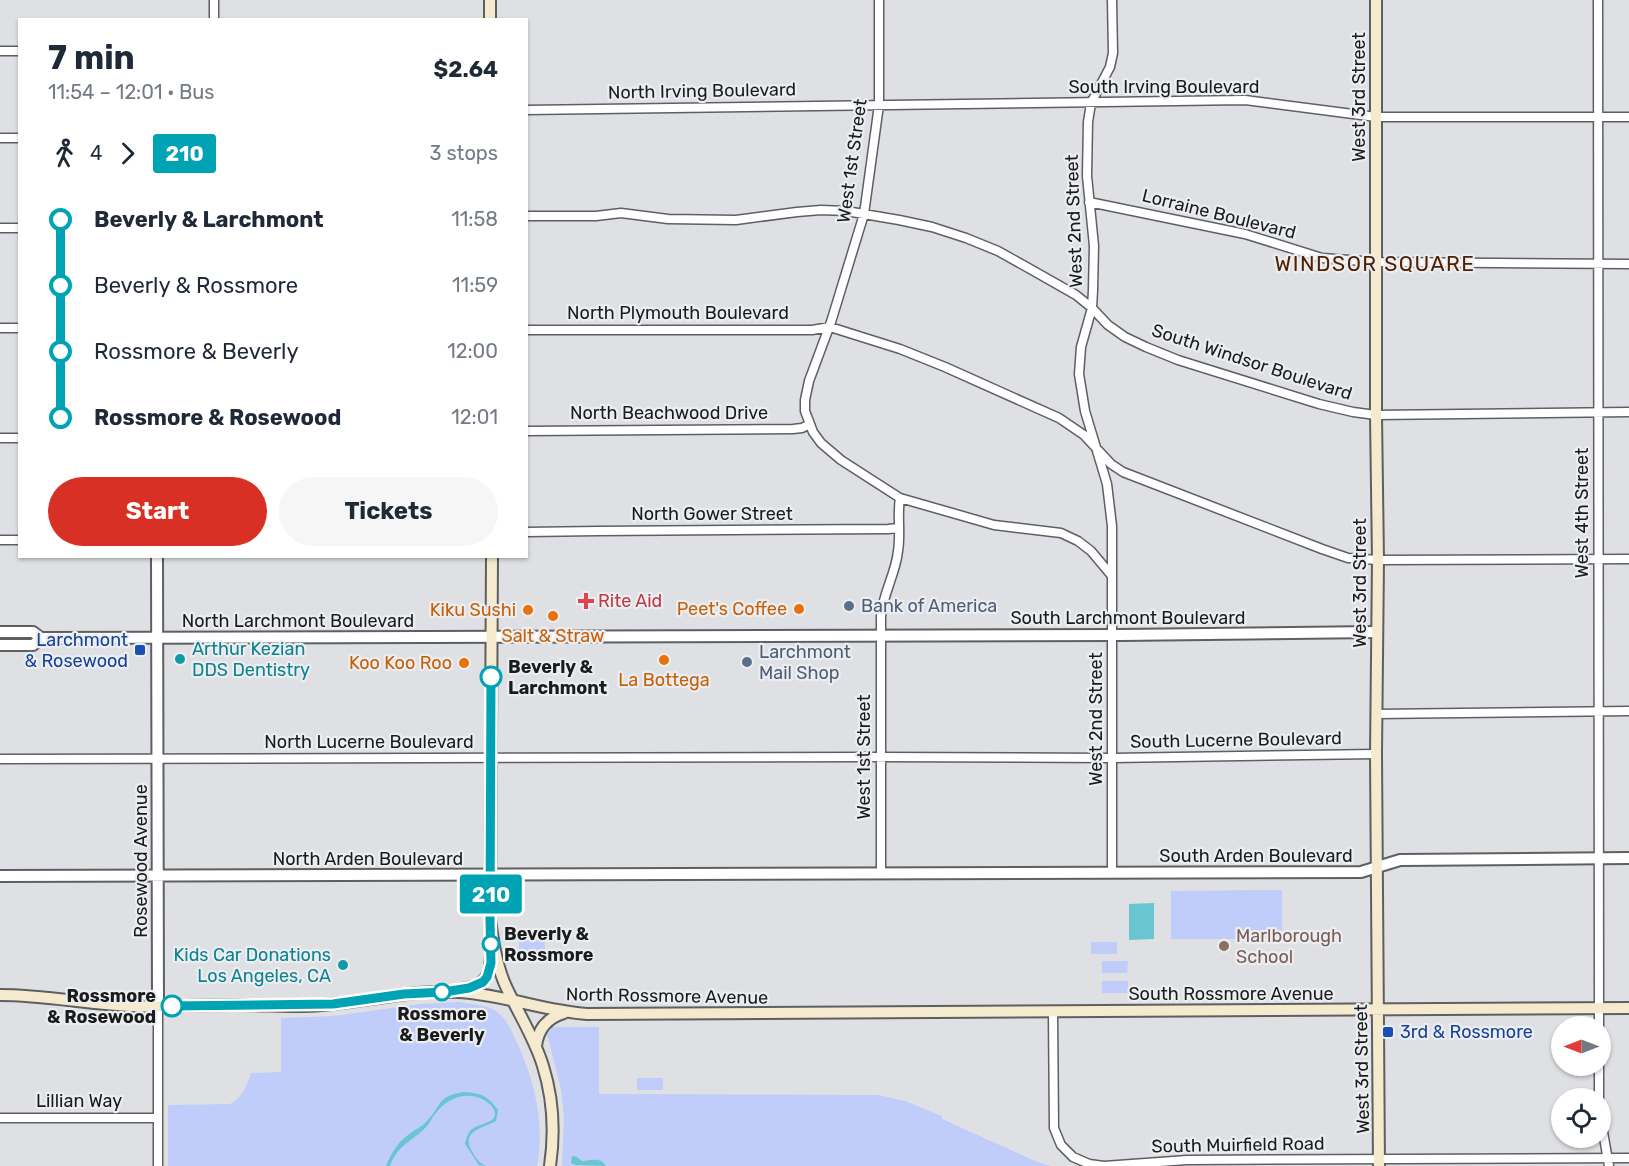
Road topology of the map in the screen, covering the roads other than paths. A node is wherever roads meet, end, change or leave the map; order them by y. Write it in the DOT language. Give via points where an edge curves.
graph roads {
  1 [pos="214,0"];
  2 [pos="490,0"];
  3 [pos="879,0"];
  4 [pos="1112,0"];
  5 [pos="1376,0"];
  6 [pos="1598,0"];
  7 [pos="214,18"];
  8 [pos="490,18"];
  9 [pos="0,51"];
  10 [pos="18,51"];
  11 [pos="1091,103"];
  12 [pos="879,105"];
  13 [pos="528,110"];
  14 [pos="1376,117"];
  15 [pos="1599,117"];
  16 [pos="1629,117"];
  17 [pos="0,138"];
  18 [pos="18,138"];
  19 [pos="1089,202"];
  20 [pos="864,214"];
  21 [pos="528,216"];
  22 [pos="0,228"];
  23 [pos="18,228"];
  24 [pos="1376,262"];
  25 [pos="1598,264"];
  26 [pos="1629,264"];
  27 [pos="1092,308"];
  28 [pos="830,327"];
  29 [pos="0,328"];
  30 [pos="18,328"];
  31 [pos="528,330"];
  32 [pos="1599,412"];
  33 [pos="1629,412"];
  34 [pos="1376,415"];
  35 [pos="810,424"];
  36 [pos="528,431"];
  37 [pos="0,438"];
  38 [pos="18,438"];
  39 [pos="1097,449"];
  40 [pos="900,498"];
  41 [pos="898,528"];
  42 [pos="528,532"];
  43 [pos="0,540"];
  44 [pos="18,540"];
  45 [pos="157,558"];
  46 [pos="492,558"];
  47 [pos="1599,559"];
  48 [pos="1629,559"];
  49 [pos="1378,560"];
  50 [pos="1112,576"];
  51 [pos="0,632"];
  52 [pos="1377,632"];
  53 [pos="880,635"];
  54 [pos="1112,635"];
  55 [pos="491,637"];
  56 [pos="41,638"];
  57 [pos="157,638"];
  58 [pos="0,645"];
  59 [pos="1599,711"];
  60 [pos="1629,711"];
  61 [pos="1376,714"];
  62 [pos="1376,754"];
  63 [pos="881,757"];
  64 [pos="490,758"];
  65 [pos="1112,758"];
  66 [pos="0,759"];
  67 [pos="157,759"];
  68 [pos="1629,858"];
  69 [pos="1599,859"];
  70 [pos="1377,866"];
  71 [pos="1112,873"];
  72 [pos="881,874"];
  73 [pos="490,875"];
  74 [pos="0,876"];
  75 [pos="158,876"];
  76 [pos="490,920"];
  77 [pos="444,992"];
  78 [pos="0,995"];
  79 [pos="514,1001"];
  80 [pos="158,1006"];
  81 [pos="1599,1008"];
  82 [pos="1629,1008"];
  83 [pos="1377,1009"];
  84 [pos="1053,1011"];
  85 [pos="567,1012"];
  86 [pos="868,1013"];
  87 [pos="1599,1016"];
  88 [pos="536,1047"];
  89 [pos="0,1118"];
  90 [pos="158,1118"];
  91 [pos="1629,1158"];
  92 [pos="1608,1162"];
  93 [pos="1225,1163"];
  94 [pos="1379,1163"];
  95 [pos="158,1166"];
  96 [pos="550,1166"];
  1 -- 7 [label="street"];
  2 -- 8 [label="main road"];
  3 -- 12 [label="street, West 1st Street"];
  4 -- 11 [label="street, West 2nd Street" via="1110,67"];
  5 -- 14 [label="main road, West 3rd Street"];
  6 -- 15 [label="street, West 4th Street"];
  9 -- 10 [label="street"];
  11 -- 12 [label="street, South Irving Boulevard"];
  11 -- 14 [label="street, South Irving Boulevard" via="1245,100"];
  11 -- 19 [label="street, West 2nd Street" via="1087,149"];
  12 -- 13 [label="street, North Irving Boulevard"];
  12 -- 20 [label="street, West 1st Street"];
  14 -- 15 [label="street, South Irving Boulevard"];
  14 -- 24 [label="main road, West 3rd Street"];
  15 -- 16 [label="street, South Irving Boulevard"];
  15 -- 25 [label="street, West 4th Street"];
  17 -- 18 [label="street"];
  19 -- 24 [label="street, Lorraine Boulevard" via="1245,234 1322,258"];
  19 -- 27 [label="street, West 2nd Street" via="1094,246"];
  20 -- 21 [label="street, South Windsor Boulevard" via="821,210 736,220 668,219 621,213"];
  20 -- 27 [label="street, South Windsor Boulevard" via="932,227 998,251"];
  20 -- 28 [label="street, West 1st Street"];
  22 -- 23 [label="street"];
  24 -- 25 [label="street, Lorraine Boulevard"];
  24 -- 34 [label="main road, West 3rd Street"];
  25 -- 26 [label="street, Lorraine Boulevard"];
  25 -- 32 [label="street, West 4th Street"];
  27 -- 34 [label="street, South Windsor Boulevard" via="1125,337 1178,360 1319,404"];
  27 -- 39 [label="street, West 2nd Street" via="1081,347 1079,374"];
  28 -- 31 [label="street, North Plymouth Boulevard"];
  28 -- 35 [label="street, West 1st Street" via="805,400"];
  28 -- 39 [label="street" via="900,349 1049,414 1071,425"];
  29 -- 30 [label="street"];
  32 -- 33 [label="street, South Windsor Boulevard"];
  32 -- 34 [label="street, South Windsor Boulevard"];
  32 -- 47 [label="street, West 4th Street"];
  34 -- 49 [label="main road, West 3rd Street"];
  35 -- 36 [label="street, North Beachwood Drive" via="793,429"];
  35 -- 40 [label="street" via="821,443 841,460"];
  37 -- 38 [label="street"];
  39 -- 49 [label="street" via="1123,472 1348,558"];
  39 -- 50 [label="street, West 2nd Street" via="1107,484 1112,526"];
  40 -- 41 [label="street, West 1st Street"];
  40 -- 50 [label="street" via="994,525 1061,533 1090,551"];
  41 -- 42 [label="street, North Gower Street"];
  41 -- 53 [label="street, West 1st Street" via="898,552 882,607"];
  43 -- 44 [label="street"];
  45 -- 57 [label="street, Rosewood Avenue"];
  46 -- 55 [label="main road"];
  47 -- 48 [label="street"];
  47 -- 49 [label="street"];
  47 -- 59 [label="street, West 4th Street"];
  49 -- 52 [label="main road, West 3rd Street"];
  50 -- 54 [label="street, West 2nd Street"];
  51 -- 56 [label="street, North Larchmont Boulevard" via="33,632"];
  52 -- 54 [label="street, South Larchmont Boulevard"];
  52 -- 61 [label="main road, West 3rd Street"];
  53 -- 54 [label="street, South Larchmont Boulevard"];
  53 -- 55 [label="street, North Larchmont Boulevard"];
  53 -- 63 [label="street, West 1st Street"];
  54 -- 65 [label="street, West 2nd Street"];
  55 -- 57 [label="street, North Larchmont Boulevard"];
  55 -- 64 [label="main road"];
  56 -- 57 [label="street, North Larchmont Boulevard"];
  56 -- 58 [label="street, North Larchmont Boulevard" via="33,645"];
  57 -- 67 [label="street, Rosewood Avenue"];
  59 -- 60 [label="street"];
  59 -- 61 [label="street"];
  59 -- 69 [label="street, West 4th Street"];
  61 -- 62 [label="main road, West 3rd Street"];
  62 -- 65 [label="street, South Lucerne Boulevard"];
  62 -- 70 [label="main road, West 3rd Street"];
  63 -- 64 [label="street, North Lucerne Boulevard"];
  63 -- 65 [label="street, South Lucerne Boulevard"];
  63 -- 72 [label="street, West 1st Street"];
  64 -- 67 [label="street, North Lucerne Boulevard"];
  64 -- 73 [label="main road"];
  65 -- 71 [label="street, West 2nd Street"];
  66 -- 67 [label="street, North Lucerne Boulevard"];
  67 -- 75 [label="street, Rosewood Avenue"];
  68 -- 69 [label="street, South Arden Boulevard"];
  69 -- 70 [label="street, South Arden Boulevard" via="1400,860"];
  69 -- 81 [label="street, West 4th Street"];
  70 -- 71 [label="street, South Arden Boulevard" via="1361,872"];
  70 -- 83 [label="main road, West 3rd Street"];
  71 -- 72 [label="street, South Arden Boulevard"];
  72 -- 73 [label="street, North Arden Boulevard"];
  73 -- 75 [label="street, North Arden Boulevard"];
  73 -- 76 [label="main road"];
  74 -- 75 [label="street, North Arden Boulevard"];
  75 -- 80 [label="street, Rosewood Avenue"];
  76 -- 77 [label="main road" via="491,963 487,977 476,986"];
  76 -- 79 [label="main road" via="494,950"];
  77 -- 79 [label="main road, North Rossmore Avenue"];
  77 -- 80 [label="main road, North Rossmore Avenue" via="319,1005"];
  78 -- 80 [label="main road, North Rossmore Avenue"];
  79 -- 85 [label="main road, North Rossmore Avenue"];
  79 -- 88 [label="main road"];
  80 -- 90 [label="street, Rosewood Avenue"];
  81 -- 82 [label="main road, South Rossmore Avenue"];
  81 -- 83 [label="main road, South Rossmore Avenue"];
  81 -- 87 [label="street, West 4th Street"];
  83 -- 84 [label="main road, South Rossmore Avenue"];
  83 -- 94 [label="main road, West 3rd Street"];
  84 -- 86 [label="main road, South Rossmore Avenue"];
  84 -- 93 [label="street, South Muirfield Road" via="1054,1128 1066,1152 1081,1161 1104,1166 1169,1161"];
  85 -- 86 [label="main road, North Rossmore Avenue"];
  85 -- 88 [label="main road" via="545,1024"];
  88 -- 96 [label="main road" via="552,1107"];
  89 -- 90 [label="street, Lillian Way"];
  90 -- 95 [label="street, Rosewood Avenue"];
  91 -- 92 [label="street, South Muirfield Road"];
  92 -- 94 [label="street, South Muirfield Road"];
  93 -- 94 [label="street, South Muirfield Road"];
}
